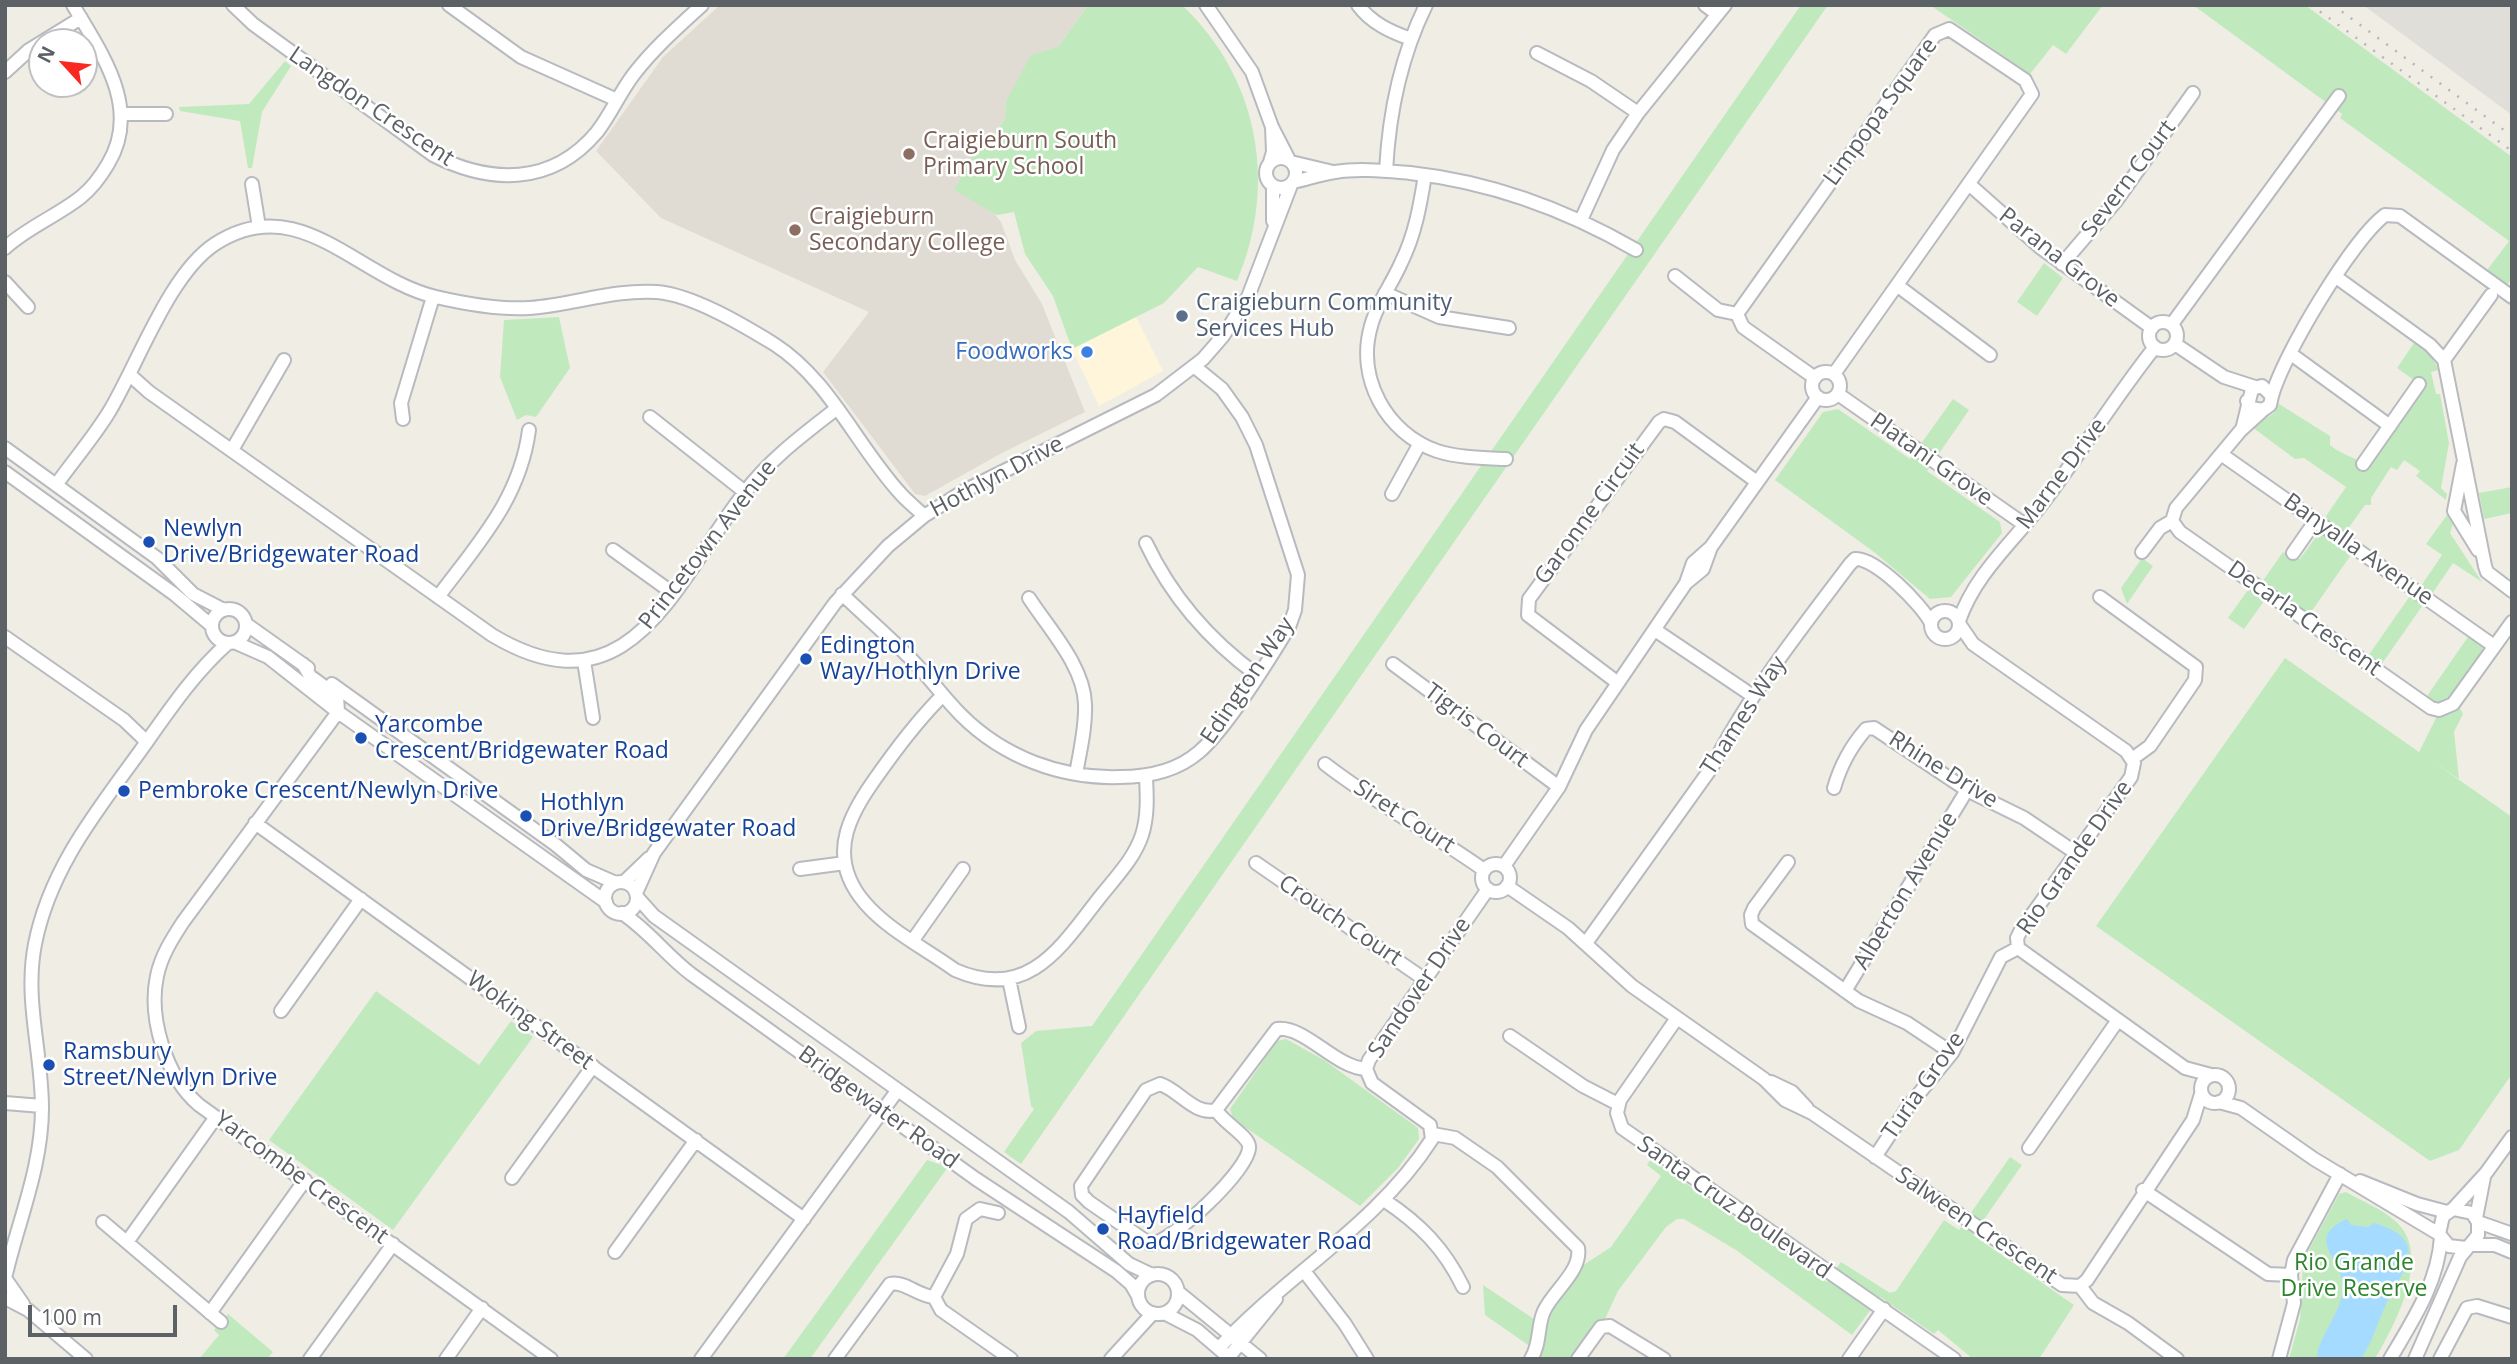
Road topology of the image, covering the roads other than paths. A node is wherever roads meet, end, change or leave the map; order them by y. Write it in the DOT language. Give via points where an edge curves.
graph roads {
  1 [pos="74,5"];
  2 [pos="233,5"];
  3 [pos="449,5"];
  4 [pos="1206,5"];
  5 [pos="1358,5"];
  6 [pos="1426,5"];
  7 [pos="1705,5"];
  8 [pos="696,7"];
  9 [pos="1721,10"];
  10 [pos="81,18"];
  11 [pos="1411,39"];
  12 [pos="1537,53"];
  13 [pos="5,72"];
  14 [pos="2193,93"];
  15 [pos="2339,96"];
  16 [pos="617,100"];
  17 [pos="1638,113"];
  18 [pos="121,114"];
  19 [pos="166,114"];
  20 [pos="1272,127"];
  21 [pos="1290,161"];
  22 [pos="1270,162"];
  23 [pos="1386,171"];
  24 [pos="1334,172"];
  25 [pos="1425,175"];
  26 [pos="1292,183"];
  27 [pos="252,184"];
  28 [pos="1970,184"];
  29 [pos="1273,187"];
  30 [pos="1581,220"];
  31 [pos="259,228"];
  32 [pos="1273,228"];
  33 [pos="5,248"];
  34 [pos="1636,250"];
  35 [pos="2062,264"];
  36 [pos="1675,276"];
  37 [pos="2336,276"];
  38 [pos="5,282"];
  39 [pos="1898,286"];
  40 [pos="1385,293"];
  41 [pos="2491,295"];
  42 [pos="433,297"];
  43 [pos="2512,297"];
  44 [pos="28,307"];
  45 [pos="1737,314"];
  46 [pos="2172,324"];
  47 [pos="1509,328"];
  48 [pos="2152,328"];
  49 [pos="2175,344"];
  50 [pos="2155,347"];
  51 [pos="2291,354"];
  52 [pos="1990,355"];
  53 [pos="284,360"];
  54 [pos="2444,360"];
  55 [pos="1199,363"];
  56 [pos="2280,371"];
  57 [pos="1835,374"];
  58 [pos="1815,378"];
  59 [pos="126,380"];
  60 [pos="2419,384"];
  61 [pos="2252,393"];
  62 [pos="1838,394"];
  63 [pos="2272,396"];
  64 [pos="1818,397"];
  65 [pos="836,410"];
  66 [pos="2263,410"];
  67 [pos="650,417"];
  68 [pos="403,419"];
  69 [pos="2390,426"];
  70 [pos="529,430"];
  71 [pos="2241,430"];
  72 [pos="1420,443"];
  73 [pos="5,448"];
  74 [pos="232,450"];
  75 [pos="2221,454"];
  76 [pos="2465,457"];
  77 [pos="1506,459"];
  78 [pos="2363,464"];
  79 [pos="5,472"];
  80 [pos="1757,482"];
  81 [pos="56,485"];
  82 [pos="745,492"];
  83 [pos="2471,492"];
  84 [pos="1392,494"];
  85 [pos="2457,495"];
  86 [pos="919,520"];
  87 [pos="2316,520"];
  88 [pos="2172,521"];
  89 [pos="2025,526"];
  90 [pos="1146,543"];
  91 [pos="614,550"];
  92 [pos="2300,550"];
  93 [pos="2142,552"];
  94 [pos="2484,559"];
  95 [pos="2512,591"];
  96 [pos="674,594"];
  97 [pos="438,597"];
  98 [pos="2100,597"];
  99 [pos="839,598"];
  100 [pos="1029,598"];
  101 [pos="1967,599"];
  102 [pos="224,610"];
  103 [pos="1939,615"];
  104 [pos="2512,622"];
  105 [pos="1959,623"];
  106 [pos="246,624"];
  107 [pos="213,629"];
  108 [pos="1655,629"];
  109 [pos="5,638"];
  110 [pos="1949,639"];
  111 [pos="231,642"];
  112 [pos="1973,644"];
  113 [pos="2494,646"];
  114 [pos="584,661"];
  115 [pos="303,664"];
  116 [pos="1393,664"];
  117 [pos="198,670"];
  118 [pos="1257,675"];
  119 [pos="1618,683"];
  120 [pos="943,695"];
  121 [pos="1754,696"];
  122 [pos="326,703"];
  123 [pos="338,712"];
  124 [pos="593,718"];
  125 [pos="321,733"];
  126 [pos="149,738"];
  127 [pos="2132,759"];
  128 [pos="1325,764"];
  129 [pos="1076,774"];
  130 [pos="1146,777"];
  131 [pos="1559,788"];
  132 [pos="1834,789"];
  133 [pos="1967,790"];
  134 [pos="255,823"];
  135 [pos="654,853"];
  136 [pos="2076,853"];
  137 [pos="1788,862"];
  138 [pos="845,863"];
  139 [pos="1256,863"];
  140 [pos="1504,866"];
  141 [pos="800,869"];
  142 [pos="963,869"];
  143 [pos="1484,870"];
  144 [pos="620,882"];
  145 [pos="1507,886"];
  146 [pos="1488,889"];
  147 [pos="637,895"];
  148 [pos="362,899"];
  149 [pos="606,902"];
  150 [pos="622,913"];
  151 [pos="913,940"];
  152 [pos="1586,943"];
  153 [pos="2018,948"];
  154 [pos="1010,979"];
  155 [pos="1424,979"];
  156 [pos="1845,991"];
  157 [pos="281,1011"];
  158 [pos="1677,1018"];
  159 [pos="2118,1020"];
  160 [pos="1019,1027"];
  161 [pos="1510,1036"];
  162 [pos="1952,1054"];
  163 [pos="593,1066"];
  164 [pos="2185,1068"];
  165 [pos="1366,1069"];
  166 [pos="2211,1075"];
  167 [pos="2229,1089"];
  168 [pos="897,1091"];
  169 [pos="2201,1092"];
  170 [pos="5,1103"];
  171 [pos="2218,1103"];
  172 [pos="1618,1104"];
  173 [pos="42,1106"];
  174 [pos="2241,1108"];
  175 [pos="1216,1110"];
  176 [pos="882,1111"];
  177 [pos="216,1117"];
  178 [pos="2193,1120"];
  179 [pos="1433,1133"];
  180 [pos="2512,1137"];
  181 [pos="696,1140"];
  182 [pos="2029,1148"];
  183 [pos="1875,1157"];
  184 [pos="2486,1173"];
  185 [pos="2340,1174"];
  186 [pos="512,1178"];
  187 [pos="305,1180"];
  188 [pos="2143,1191"];
  189 [pos="1384,1200"];
  190 [pos="2450,1211"];
  191 [pos="998,1213"];
  192 [pos="804,1219"];
  193 [pos="2477,1220"];
  194 [pos="103,1222"];
  195 [pos="18,1224"];
  196 [pos="2512,1234"];
  197 [pos="2440,1236"];
  198 [pos="5,1242"];
  199 [pos="127,1242"];
  200 [pos="393,1244"];
  201 [pos="2469,1246"];
  202 [pos="615,1252"];
  203 [pos="2512,1252"];
  204 [pos="1304,1271"];
  205 [pos="1152,1275"];
  206 [pos="2291,1275"];
  207 [pos="6,1279"];
  208 [pos="2080,1286"];
  209 [pos="1463,1287"];
  210 [pos="1178,1292"];
  211 [pos="934,1297"];
  212 [pos="5,1298"];
  213 [pos="1139,1298"];
  214 [pos="482,1308"];
  215 [pos="1884,1308"];
  216 [pos="28,1310"];
  217 [pos="210,1312"];
  218 [pos="1159,1313"];
  219 [pos="2512,1317"];
  220 [pos="221,1322"];
  221 [pos="1237,1338"];
  222 [pos="1123,1343"];
  223 [pos="1226,1355"];
  224 [pos="86,1359"];
  225 [pos="310,1359"];
  226 [pos="446,1359"];
  227 [pos="551,1359"];
  228 [pos="701,1359"];
  229 [pos="835,1359"];
  230 [pos="1011,1359"];
  231 [pos="1111,1359"];
  232 [pos="1260,1359"];
  233 [pos="1367,1359"];
  234 [pos="1531,1359"];
  235 [pos="1578,1359"];
  236 [pos="1664,1359"];
  237 [pos="1849,1359"];
  238 [pos="1954,1359"];
  239 [pos="2177,1359"];
  240 [pos="2279,1359"];
  241 [pos="2390,1359"];
  242 [pos="2415,1359"];
  243 [pos="2440,1359"];
  1 -- 10 [label="street"];
  2 -- 16 [label="street, Langdon Crescent" via="433,155 490,177 528,174 556,165 597,132"];
  3 -- 16 [label="street" via="522,57"];
  4 -- 20 [label="street" via="1252,72"];
  5 -- 11 [label="street" via="1385,28"];
  6 -- 11 [label="street"];
  7 -- 9 [label="street"];
  8 -- 16 [label="street, Langdon Crescent" via="648,57"];
  9 -- 17 [label="street"];
  10 -- 13 [label="street" via="29,50"];
  10 -- 18 [label="street" via="110,68"];
  11 -- 23 [label="street" via="1392,107"];
  12 -- 17 [label="street" via="1591,81"];
  14 -- 35 [label="street, Severn Court" via="2116,201"];
  15 -- 46 [label="street"];
  17 -- 30 [label="street" via="1604,167"];
  18 -- 19 [label="street"];
  18 -- 33 [label="street" via="114,154 99,178 82,197"];
  20 -- 21 [label="street"];
  20 -- 22 [label="street"];
  21 -- 22 [label="street" via="1277,158"];
  21 -- 24 [label="street"];
  21 -- 26 [label="street" via="1296,173"];
  22 -- 29 [label="street" via="1265,173"];
  23 -- 24 [label="street"];
  23 -- 25 [label="street"];
  24 -- 26 [label="street"];
  25 -- 30 [label="street" via="1497,189"];
  25 -- 40 [label="street" via="1409,245"];
  26 -- 29 [label="street"];
  26 -- 32 [label="street, Hothlyn Drive"];
  27 -- 31 [label="street"];
  28 -- 35 [label="street, Parana Grove"];
  28 -- 39 [label="street, Limpopa Square"];
  28 -- 45 [label="street, Limpopa Square" via="2030,100 2032,88 1949,29 1935,35"];
  29 -- 32 [label="street, Hothlyn Drive"];
  30 -- 34 [label="street"];
  31 -- 42 [label="street" via="313,234 398,284"];
  31 -- 59 [label="street" via="215,244 190,267"];
  32 -- 55 [label="street, Hothlyn Drive" via="1248,297"];
  35 -- 48 [label="street, Parana Grove"];
  36 -- 45 [label="street" via="1718,310"];
  37 -- 43 [label="street" via="2381,218 2394,214"];
  37 -- 51 [label="street"];
  37 -- 54 [label="street"];
  38 -- 44 [label="street"];
  39 -- 52 [label="street"];
  39 -- 57 [label="street, Limpopa Square"];
  40 -- 47 [label="street" via="1439,317"];
  40 -- 72 [label="street" via="1369,334 1368,373 1385,411"];
  41 -- 54 [label="street"];
  42 -- 65 [label="street" via="529,308 625,292 659,292 688,300 776,346 800,366"];
  42 -- 68 [label="street" via="401,402"];
  45 -- 58 [label="street" via="1743,327"];
  46 -- 48 [label="street" via="2159,322"];
  46 -- 49 [label="street" via="2178,335"];
  48 -- 50 [label="street" via="2150,341"];
  49 -- 50 [label="street" via="2168,349"];
  49 -- 61 [label="street"];
  50 -- 89 [label="street, Marne Drive"];
  51 -- 56 [label="street"];
  51 -- 69 [label="street"];
  53 -- 74 [label="street"];
  54 -- 76 [label="street"];
  55 -- 86 [label="street, Hothlyn Drive" via="1156,395 988,478"];
  55 -- 118 [label="street, Edington Way" via="1242,417 1256,445 1298,575 1289,627"];
  56 -- 61 [label="street"];
  56 -- 63 [label="street"];
  57 -- 58 [label="street" via="1823,372"];
  57 -- 62 [label="street" via="1840,382"];
  58 -- 64 [label="street" via="1812,389"];
  59 -- 74 [label="street, Princetown Avenue"];
  59 -- 81 [label="street" via="108,414"];
  60 -- 69 [label="street"];
  61 -- 63 [label="street" via="2265,387"];
  61 -- 66 [label="street" via="2251,408"];
  61 -- 71 [label="street"];
  62 -- 64 [label="street" via="1830,400"];
  62 -- 89 [label="street, Platani Grove"];
  63 -- 66 [label="street"];
  64 -- 80 [label="street"];
  65 -- 82 [label="street, Princetown Avenue" via="772,461"];
  65 -- 86 [label="street"];
  66 -- 71 [label="street"];
  67 -- 82 [label="street"];
  69 -- 78 [label="street"];
  70 -- 97 [label="street" via="516,485"];
  71 -- 75 [label="street"];
  72 -- 77 [label="street" via="1455,455"];
  72 -- 84 [label="street"];
  73 -- 81 [label="street"];
  74 -- 97 [label="street, Princetown Avenue"];
  75 -- 87 [label="street, Banyalla Avenue"];
  75 -- 88 [label="street" via="2176,508"];
  76 -- 83 [label="street"];
  76 -- 85 [label="street"];
  79 -- 107 [label="street" via="174,594"];
  80 -- 108 [label="street" via="1711,547 1693,563 1686,583"];
  80 -- 119 [label="street, Garonne Circuit" via="1675,422 1658,422 1529,599 1528,615"];
  81 -- 102 [label="street" via="157,558 193,594"];
  82 -- 96 [label="street, Princetown Avenue"];
  83 -- 85 [label="street" via="2464,489"];
  83 -- 94 [label="street"];
  85 -- 94 [label="street" via="2456,516"];
  86 -- 99 [label="street, Hothlyn Drive"];
  87 -- 92 [label="street"];
  87 -- 113 [label="street, Banyalla Avenue"];
  88 -- 93 [label="street" via="2160,528"];
  88 -- 113 [label="street, Decarla Crescent" via="2190,539 2431,708 2453,704"];
  89 -- 101 [label="street, Marne Drive"];
  90 -- 118 [label="street" via="1191,615 1219,646"];
  91 -- 96 [label="street"];
  94 -- 95 [label="street" via="2487,572"];
  96 -- 114 [label="street, Princetown Avenue" via="634,639"];
  97 -- 114 [label="street, Princetown Avenue" via="518,651 548,661"];
  98 -- 127 [label="street" via="2196,667 2195,680 2150,746"];
  99 -- 120 [label="street, Edington Way" via="908,656"];
  99 -- 135 [label="street, Hothlyn Drive"];
  100 -- 129 [label="street" via="1083,688 1085,717"];
  101 -- 103 [label="street, Marne Drive"];
  101 -- 105 [label="street, Marne Drive"];
  102 -- 106 [label="street" via="238,612"];
  102 -- 107 [label="street" via="216,616"];
  103 -- 105 [label="street, Rio Grande Drive"];
  103 -- 110 [label="street" via="1935,634"];
  103 -- 121 [label="street, Thames Way" via="1921,606 1868,560 1855,559"];
  104 -- 113 [label="street, Decarla Crescent"];
  105 -- 110 [label="street, Marne Drive" via="1957,634"];
  105 -- 112 [label="street, Rio Grande Drive"];
  106 -- 111 [label="street" via="244,633"];
  106 -- 115 [label="street"];
  107 -- 111 [label="street" via="218,639"];
  107 -- 117 [label="street"];
  108 -- 119 [label="street"];
  108 -- 121 [label="street"];
  109 -- 126 [label="street"];
  110 -- 112 [label="street, Rio Grande Drive"];
  111 -- 117 [label="street"];
  111 -- 122 [label="street" via="268,657"];
  112 -- 127 [label="street, Rio Grande Drive"];
  114 -- 124 [label="street"];
  115 -- 123 [label="street" via="310,676 337,696"];
  115 -- 144 [label="street" via="578,865"];
  116 -- 131 [label="street, Tigris Court"];
  117 -- 126 [label="street"];
  118 -- 130 [label="street, Edington Way" via="1198,754"];
  119 -- 131 [label="street" via="1575,749"];
  120 -- 129 [label="street, Edington Way" via="994,743 1031,761"];
  120 -- 138 [label="street" via="916,722 857,804 846,832"];
  121 -- 152 [label="street, Thames Way" via="1712,767"];
  122 -- 123 [label="street"];
  122 -- 125 [label="street, Yarcombe Crescent"];
  123 -- 125 [label="street, Yarcombe Crescent"];
  123 -- 149 [label="street"];
  125 -- 134 [label="street, Yarcombe Crescent"];
  126 -- 173 [label="street" via="71,848 44,909 30,989"];
  127 -- 136 [label="street, Rio Grande Drive" via="2134,773"];
  128 -- 143 [label="street, Siret Court"];
  129 -- 130 [label="street, Edington Way"];
  130 -- 154 [label="street" via="1145,824 1127,863 1055,953"];
  131 -- 140 [label="street"];
  132 -- 133 [label="street, Rhine Drive" via="1860,735 1874,728"];
  133 -- 136 [label="street, Rhine Drive" via="2024,818"];
  133 -- 156 [label="street, Alberton Avenue"];
  134 -- 148 [label="street, Woking Street"];
  134 -- 177 [label="street, Yarcombe Crescent" via="172,940 157,976 156,1000 169,1066 190,1097"];
  135 -- 144 [label="street, Hothlyn Drive"];
  135 -- 147 [label="street, Hothlyn Drive"];
  136 -- 153 [label="street, Rio Grande Drive" via="2021,930"];
  137 -- 156 [label="street" via="1754,908 1752,924"];
  138 -- 141 [label="street"];
  138 -- 151 [label="street" via="863,901"];
  139 -- 155 [label="street, Crouch Court"];
  140 -- 143 [label="street" via="1492,864"];
  140 -- 145 [label="street" via="1509,874"];
  142 -- 151 [label="street"];
  143 -- 146 [label="street" via="1482,882"];
  144 -- 147 [label="street" via="632,886"];
  144 -- 149 [label="street" via="609,888"];
  145 -- 146 [label="street" via="1499,891"];
  145 -- 152 [label="street, Salween Crescent"];
  146 -- 155 [label="street, Sandover Drive"];
  147 -- 150 [label="street" via="634,906"];
  147 -- 168 [label="street, Bridgewater Road" via="654,916"];
  148 -- 157 [label="street"];
  148 -- 163 [label="street, Woking Street"];
  149 -- 150 [label="street" via="612,911"];
  150 -- 176 [label="street, Bridgewater Road" via="650,933 678,964"];
  151 -- 154 [label="street" via="967,976"];
  152 -- 158 [label="street, Salween Crescent" via="1632,986"];
  153 -- 159 [label="street, Rio Grande Drive"];
  153 -- 162 [label="street, Turia Grove" via="1999,961"];
  154 -- 160 [label="street"];
  155 -- 165 [label="street, Sandover Drive"];
  156 -- 162 [label="street" via="1907,1023"];
  158 -- 172 [label="street"];
  158 -- 183 [label="street, Salween Crescent" via="1764,1079 1785,1100"];
  159 -- 164 [label="street, Rio Grande Drive"];
  159 -- 182 [label="street"];
  161 -- 172 [label="street"];
  162 -- 183 [label="street, Turia Grove" via="1908,1107"];
  163 -- 181 [label="street, Woking Street"];
  163 -- 186 [label="street"];
  164 -- 166 [label="street, Rio Grande Drive"];
  164 -- 169 [label="street, Rio Grande Drive"];
  165 -- 175 [label="street" via="1350,1067 1307,1039 1277,1029"];
  165 -- 179 [label="street, Sandover Drive" via="1372,1083 1425,1121"];
  166 -- 167 [label="street" via="2223,1078"];
  166 -- 169 [label="street" via="2203,1081"];
  167 -- 171 [label="street"];
  167 -- 174 [label="street"];
  168 -- 176 [label="street"];
  168 -- 205 [label="street, Bridgewater Road" via="1088,1226 1129,1264"];
  169 -- 171 [label="street" via="2206,1100"];
  169 -- 178 [label="street, Salween Crescent"];
  170 -- 173 [label="street"];
  171 -- 174 [label="street"];
  171 -- 178 [label="street, Salween Crescent"];
  172 -- 215 [label="street, Santa Cruz Boulevard" via="1619,1123 1630,1136"];
  173 -- 195 [label="street" via="35,1172"];
  174 -- 185 [label="street"];
  175 -- 175 [label="street" via="1208,1112 1167,1086 1152,1085 1085,1178 1082,1195 1144,1240 1158,1244 1221,1191 1248,1153 1246,1140"];
  176 -- 192 [label="street"];
  176 -- 213 [label="street, Bridgewater Road" via="1116,1272"];
  177 -- 187 [label="street, Yarcombe Crescent"];
  177 -- 199 [label="street"];
  178 -- 188 [label="street, Salween Crescent"];
  179 -- 189 [label="street"];
  179 -- 234 [label="street" via="1455,1138 1497,1167 1578,1248 1578,1260 1544,1311"];
  180 -- 184 [label="street"];
  181 -- 192 [label="street, Woking Street"];
  181 -- 202 [label="street"];
  183 -- 208 [label="street, Salween Crescent" via="2062,1285"];
  184 -- 190 [label="street"];
  184 -- 193 [label="street"];
  185 -- 190 [label="street" via="2417,1204"];
  185 -- 197 [label="street"];
  185 -- 206 [label="street" via="2294,1260"];
  187 -- 200 [label="street, Yarcombe Crescent"];
  187 -- 217 [label="street"];
  188 -- 206 [label="street" via="2268,1274"];
  188 -- 208 [label="street, Salween Crescent"];
  189 -- 204 [label="street"];
  189 -- 209 [label="street" via="1425,1230"];
  190 -- 193 [label="street" via="2466,1210"];
  190 -- 197 [label="street" via="2440,1222"];
  191 -- 211 [label="street" via="969,1207 951,1269"];
  192 -- 228 [label="street"];
  193 -- 196 [label="street"];
  193 -- 201 [label="street" via="2478,1235"];
  194 -- 199 [label="street"];
  195 -- 198 [label="street"];
  195 -- 207 [label="street"];
  197 -- 201 [label="street" via="2449,1246"];
  197 -- 241 [label="street" via="2432,1282"];
  199 -- 217 [label="street"];
  200 -- 214 [label="street, Yarcombe Crescent"];
  200 -- 225 [label="street"];
  201 -- 203 [label="street" via="2495,1245"];
  201 -- 242 [label="street"];
  204 -- 221 [label="street"];
  204 -- 233 [label="street"];
  205 -- 210 [label="street" via="1169,1277"];
  205 -- 213 [label="street" via="1141,1283"];
  206 -- 240 [label="street" via="2294,1303"];
  207 -- 216 [label="street"];
  208 -- 239 [label="street" via="2093,1303"];
  210 -- 218 [label="street" via="1175,1304"];
  210 -- 221 [label="street"];
  211 -- 229 [label="street" via="899,1282 890,1284"];
  211 -- 230 [label="street" via="940,1310"];
  212 -- 216 [label="street"];
  213 -- 218 [label="street"];
  213 -- 222 [label="street"];
  214 -- 226 [label="street"];
  214 -- 227 [label="street, Yarcombe Crescent"];
  215 -- 237 [label="street"];
  215 -- 238 [label="street, Santa Cruz Boulevard"];
  216 -- 224 [label="street"];
  217 -- 220 [label="street"];
  218 -- 222 [label="street"];
  218 -- 223 [label="street" via="1188,1323"];
  219 -- 243 [label="street" via="2477,1306 2467,1308"];
  221 -- 223 [label="street"];
  221 -- 232 [label="street"];
  222 -- 231 [label="street"];
  235 -- 236 [label="street" via="1601,1327 1610,1326"];
}
